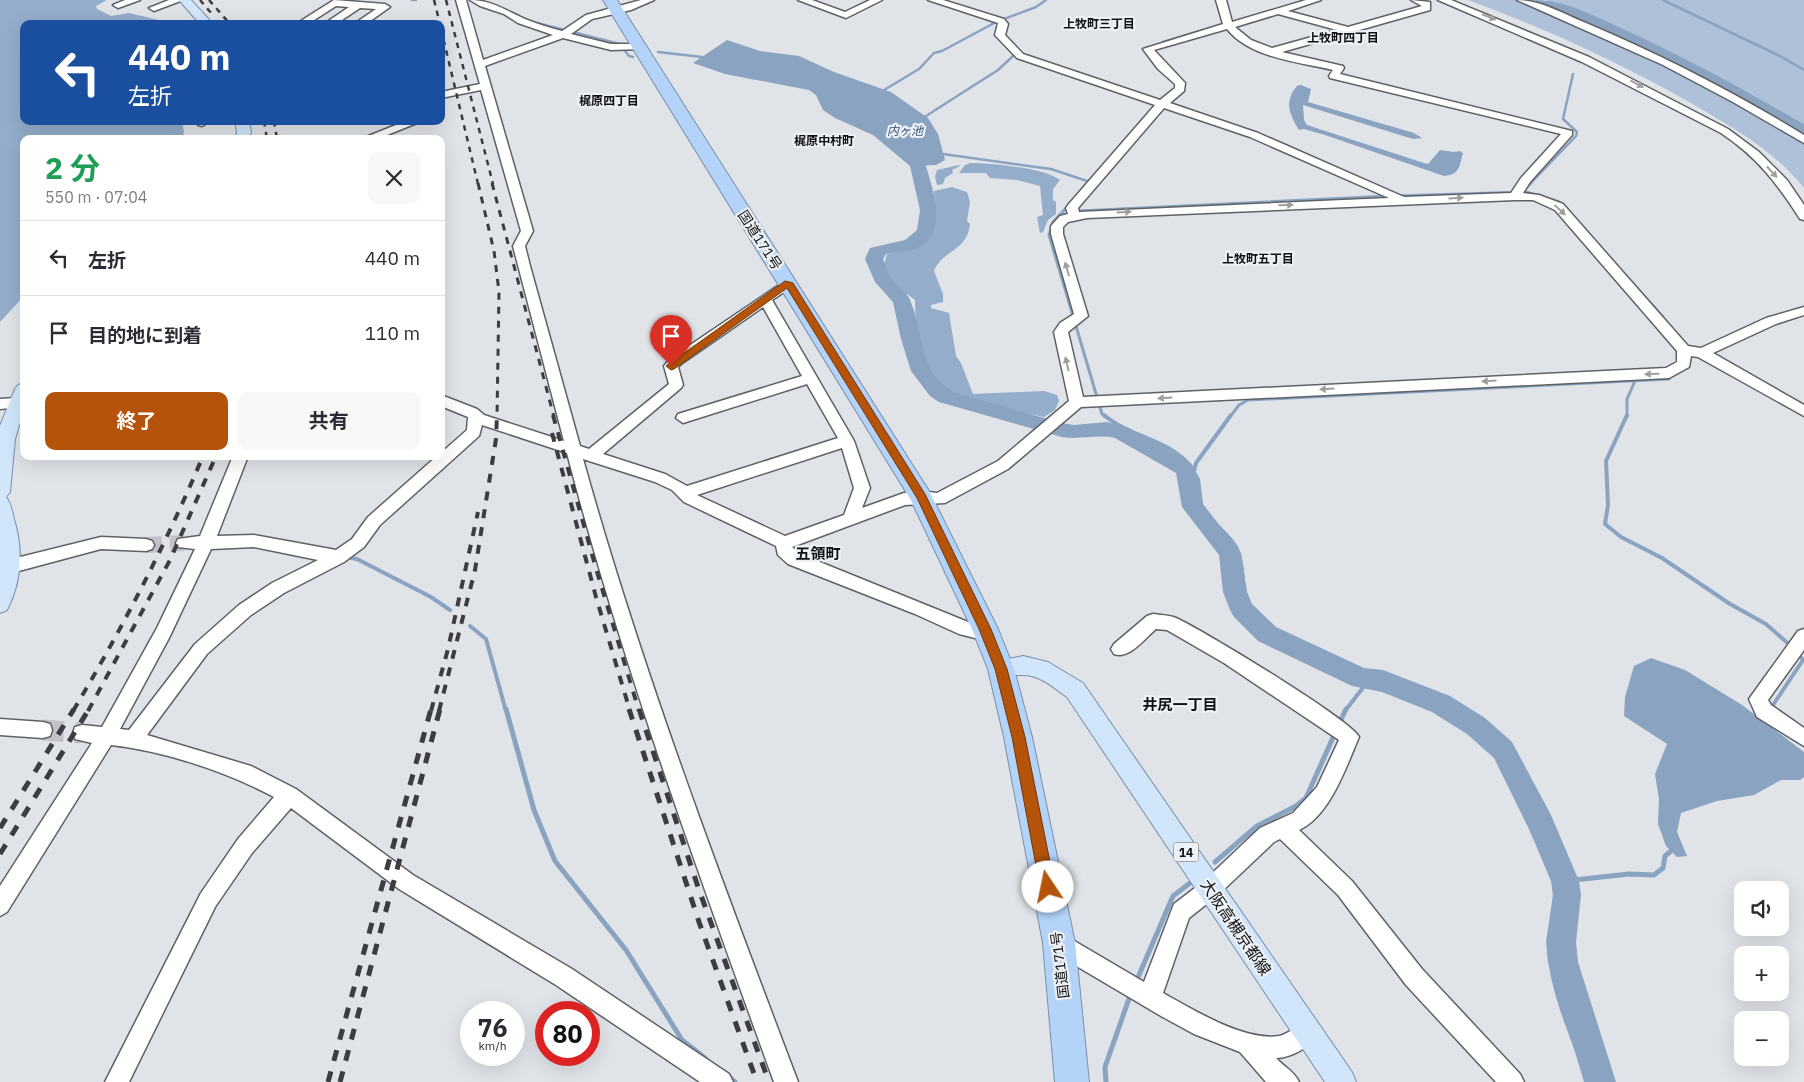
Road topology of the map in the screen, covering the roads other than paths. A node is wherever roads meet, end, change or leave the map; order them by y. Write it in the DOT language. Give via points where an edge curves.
graph roads {
  1 [pos="135,0"];
  2 [pos="178,0"];
  3 [pos="185,0"];
  4 [pos="461,0"];
  5 [pos="475,0"];
  6 [pos="649,0"];
  7 [pos="803,0"];
  8 [pos="848,0"];
  9 [pos="877,0"];
  10 [pos="933,0"];
  11 [pos="1221,0"];
  12 [pos="1316,0"];
  13 [pos="1416,0"];
  14 [pos="1443,0"];
  15 [pos="1522,0"];
  16 [pos="336,1"];
  17 [pos="118,5"];
  18 [pos="358,5"];
  19 [pos="613,6"];
  20 [pos="864,6"];
  21 [pos="154,8"];
  22 [pos="1277,11"];
  23 [pos="204,20"];
  24 [pos="307,20"];
  25 [pos="335,20"];
  26 [pos="365,20"];
  27 [pos="1228,26"];
  28 [pos="1346,30"];
  29 [pos="565,34"];
  30 [pos="628,48"];
  31 [pos="1271,52"];
  32 [pos="478,65"];
  33 [pos="484,86"];
  34 [pos="445,94"];
  35 [pos="1162,104"];
  36 [pos="406,125"];
  37 [pos="377,135"];
  38 [pos="1804,140"];
  39 [pos="1515,196"];
  40 [pos="1408,201"];
  41 [pos="1073,212"];
  42 [pos="1804,216"];
  43 [pos="788,283"];
  44 [pos="765,298"];
  45 [pos="1804,310"];
  46 [pos="1081,316"];
  47 [pos="1065,326"];
  48 [pos="1684,350"];
  49 [pos="1702,353"];
  50 [pos="811,378"];
  51 [pos="13,399"];
  52 [pos="445,402"];
  53 [pos="1077,402"];
  54 [pos="1804,411"];
  55 [pos="475,416"];
  56 [pos="684,418"];
  57 [pos="847,441"];
  58 [pos="573,449"];
  59 [pos="591,456"];
  60 [pos="445,458"];
  61 [pos="239,460"];
  62 [pos="443,460"];
  63 [pos="0,492"];
  64 [pos="684,493"];
  65 [pos="921,497"];
  66 [pos="0,503"];
  67 [pos="850,520"];
  68 [pos="206,542"];
  69 [pos="184,543"];
  70 [pos="784,543"];
  71 [pos="146,545"];
  72 [pos="338,557"];
  73 [pos="5,568"];
  74 [pos="0,604"];
  75 [pos="985,629"];
  76 [pos="1804,636"];
  77 [pos="1120,649"];
  78 [pos="1001,669"];
  79 [pos="0,727"];
  80 [pos="43,730"];
  81 [pos="82,733"];
  82 [pos="1346,734"];
  83 [pos="106,736"];
  84 [pos="1804,738"];
  85 [pos="133,739"];
  86 [pos="289,795"];
  87 [pos="1282,828"];
  88 [pos="1211,888"];
  89 [pos="0,905"];
  90 [pos="1058,943"];
  91 [pos="1147,996"];
  92 [pos="1307,1032"];
  93 [pos="1248,1046"];
  94 [pos="1279,1080"];
  95 [pos="118,1082"];
  96 [pos="721,1082"];
  97 [pos="786,1082"];
  98 [pos="1072,1082"];
  99 [pos="1342,1082"];
  100 [pos="1512,1082"];
  1 -- 17 [label="street"];
  2 -- 21 [label="street"];
  3 -- 23 [label="main road"];
  4 -- 32 [label="street"];
  5 -- 29 [label="street" via="523,22"];
  6 -- 19 [label="street"];
  7 -- 20 [label="street" via="843,14"];
  8 -- 20 [label="street"];
  9 -- 20 [label="street"];
  10 -- 35 [label="street" via="1001,21 1000,35 1020,56"];
  11 -- 27 [label="street"];
  12 -- 22 [label="street"];
  13 -- 28 [label="street" via="1427,4 1427,8"];
  14 -- 42 [label="street, one-way" via="1619,75 1730,134 1755,153"];
  15 -- 38 [label="street" via="1666,62"];
  16 -- 18 [label="street"];
  16 -- 24 [label="street"];
  18 -- 25 [label="street"];
  18 -- 26 [label="street" via="385,7"];
  19 -- 29 [label="street" via="589,17"];
  19 -- 30 [label="highway, 国道171号"];
  22 -- 27 [label="street"];
  22 -- 28 [label="street"];
  27 -- 31 [label="street" via="1242,39"];
  27 -- 35 [label="street" via="1148,49 1180,83 1180,89"];
  28 -- 31 [label="street"];
  29 -- 30 [label="street"];
  29 -- 32 [label="street"];
  30 -- 43 [label="highway, 国道171号"];
  31 -- 39 [label="street" via="1339,68 1334,76 1568,133 1525,180"];
  32 -- 33 [label="street"];
  33 -- 34 [label="street"];
  33 -- 58 [label="street" via="527,231 519,246"];
  35 -- 40 [label="street" via="1254,135 1380,192"];
  35 -- 41 [label="street"];
  36 -- 37 [label="street"];
  40 -- 39 [label="street, one-way"];
  39 -- 48 [label="street, one-way" via="1535,197 1559,207"];
  41 -- 40 [label="street, one-way"];
  46 -- 41 [label="street, one-way" via="1056,229"];
  43 -- 44 [label="street"];
  43 -- 65 [label="highway, 国道171号"];
  44 -- 50 [label="street"];
  44 -- 59 [label="street" via="676,361 671,366 676,385"];
  45 -- 49 [label="street" via="1771,321"];
  46 -- 47 [label="street"];
  53 -- 47 [label="street, one-way" via="1062,340 1061,332"];
  48 -- 49 [label="street"];
  48 -- 53 [label="street, one-way" via="1684,364 1669,373"];
  49 -- 54 [label="street"];
  50 -- 56 [label="street"];
  50 -- 57 [label="street"];
  51 -- 63 [label="main road"];
  52 -- 55 [label="street"];
  53 -- 65 [label="street" via="1003,465 939,499"];
  55 -- 58 [label="street"];
  55 -- 60 [label="street" via="474,432"];
  57 -- 64 [label="street"];
  57 -- 67 [label="street" via="862,488"];
  58 -- 59 [label="street"];
  58 -- 97 [label="street" via="600,549 694,833"];
  59 -- 64 [label="street" via="660,478"];
  61 -- 68 [label="street"];
  62 -- 72 [label="street" via="374,522 358,543"];
  64 -- 70 [label="street"];
  65 -- 67 [label="street"];
  65 -- 75 [label="highway, 国道171号"];
  66 -- 73 [label="main road" via="12,547"];
  67 -- 70 [label="street"];
  68 -- 69 [label="street"];
  68 -- 72 [label="street" via="254,541"];
  68 -- 83 [label="street" via="159,641"];
  70 -- 75 [label="street" via="784,550 794,559 965,629"];
  71 -- 73 [label="street" via="101,543"];
  72 -- 85 [label="street" via="245,610 201,648"];
  73 -- 74 [label="main road" via="8,583"];
  75 -- 78 [label="highway, 国道171号"];
  76 -- 84 [label="street" via="1758,699 1764,711"];
  77 -- 82 [label="street" via="1153,621 1170,623"];
  78 -- 88 [label="main road, 大阪高槻京都線 / 14" via="1019,663 1033,665 1075,690"];
  78 -- 90 [label="highway, 国道171号" via="1018,737"];
  79 -- 80 [label="street"];
  81 -- 83 [label="street"];
  82 -- 87 [label="street" via="1350,737 1324,793 1300,820"];
  83 -- 85 [label="street"];
  83 -- 89 [label="street"];
  85 -- 86 [label="street" via="251,775"];
  86 -- 95 [label="street" via="245,846 208,900"];
  86 -- 96 [label="street" via="406,882 564,976"];
  87 -- 88 [label="street" via="1266,835"];
  87 -- 100 [label="street" via="1345,888 1414,977"];
  88 -- 91 [label="street" via="1181,912"];
  88 -- 92 [label="main road, 大阪高槻京都線 / 14"];
  90 -- 91 [label="street"];
  90 -- 98 [label="highway, 国道171号"];
  91 -- 93 [label="street" via="1215,1033"];
  92 -- 93 [label="street" via="1279,1048"];
  92 -- 99 [label="main road, 大阪高槻京都線 / 14"];
  93 -- 94 [label="street"];
}
